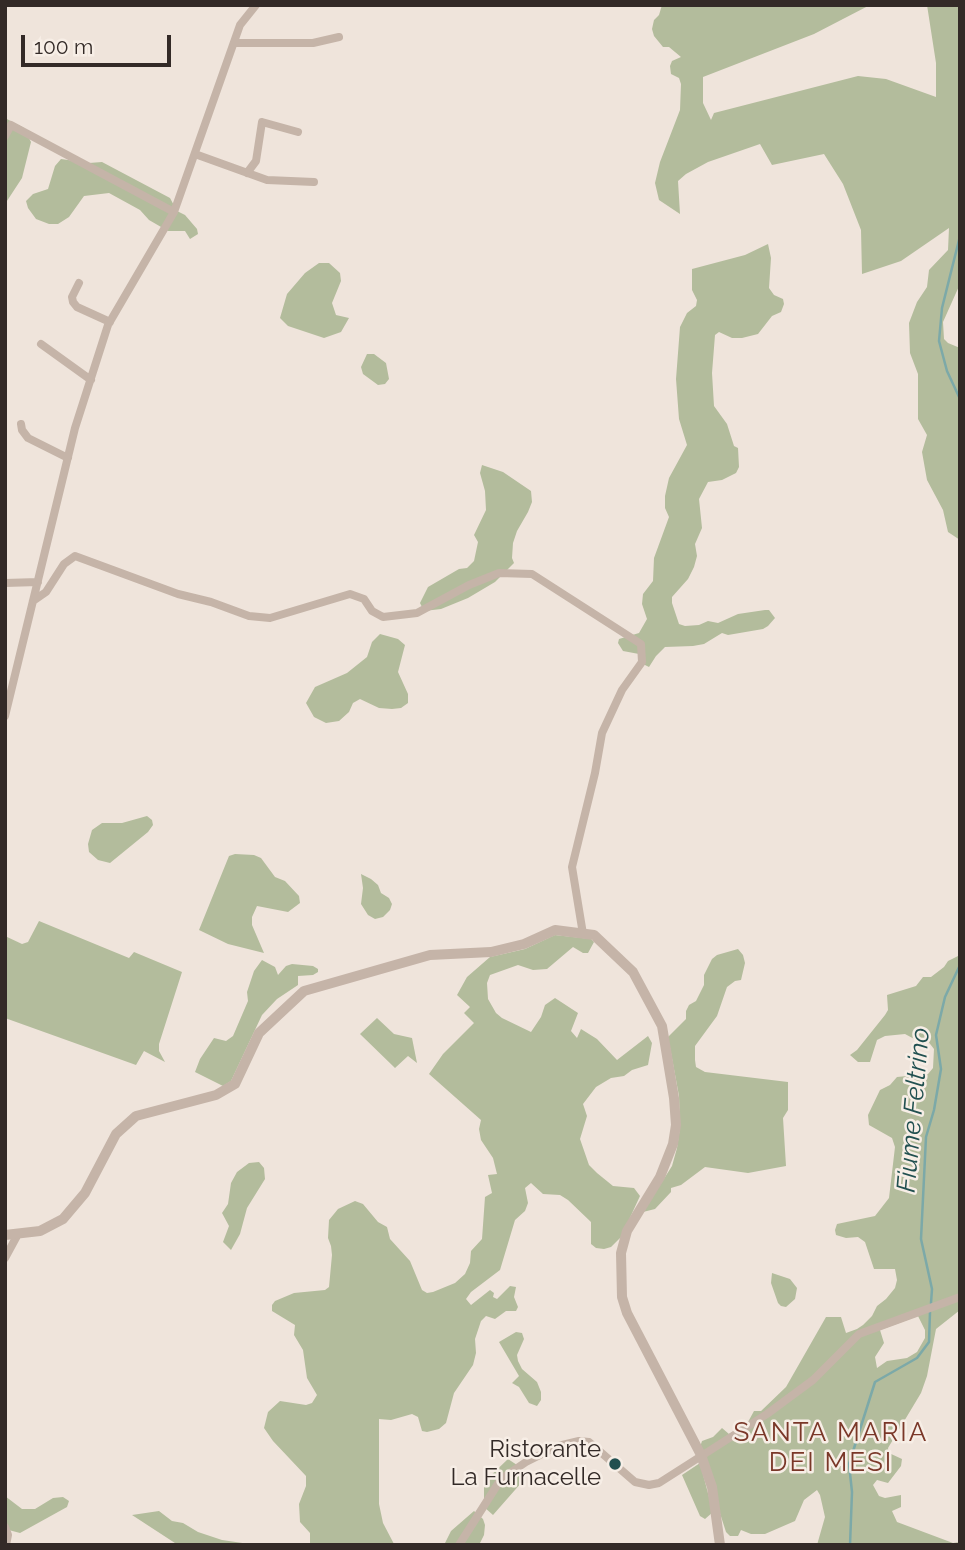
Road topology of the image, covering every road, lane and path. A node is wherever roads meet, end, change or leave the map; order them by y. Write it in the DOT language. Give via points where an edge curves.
graph roads {
  1 [pos="256,5"];
  2 [pos="339,37"];
  3 [pos="234,43"];
  4 [pos="298,132"];
  5 [pos="5,136"];
  6 [pos="195,153"];
  7 [pos="247,173"];
  8 [pos="314,182"];
  9 [pos="174,212"];
  10 [pos="79,283"];
  11 [pos="110,322"];
  12 [pos="41,344"];
  13 [pos="90,380"];
  14 [pos="21,424"];
  15 [pos="68,458"];
  16 [pos="38,582"];
  17 [pos="5,583"];
  18 [pos="33,601"];
  19 [pos="5,716"];
  20 [pos="583,934"];
  21 [pos="18,1234"];
  22 [pos="5,1235"];
  23 [pos="5,1258"];
  24 [pos="960,1297"];
  25 [pos="701,1455"];
  26 [pos="5,1527"];
  27 [pos="6,1545"];
  28 [pos="459,1545"];
  29 [pos="720,1545"];
  1 -- 3 [label="street" via="240,25"];
  2 -- 3 [label="street" via="313,43"];
  3 -- 6 [label="street"];
  4 -- 7 [label="street" via="262,122 256,161"];
  5 -- 9 [label="street" via="11,125"];
  6 -- 7 [label="street"];
  6 -- 9 [label="street"];
  7 -- 8 [label="street" via="267,180"];
  9 -- 11 [label="street"];
  10 -- 11 [label="street" via="73,302"];
  11 -- 13 [label="street"];
  12 -- 13 [label="street"];
  13 -- 15 [label="street"];
  14 -- 15 [label="street" via="28,438"];
  15 -- 16 [label="street"];
  16 -- 17 [label="street"];
  16 -- 18 [label="street"];
  18 -- 19 [label="street"];
  18 -- 20 [label="street" via="75,556 178,594 270,618 350,594 364,599 383,617 417,613 499,573 532,574 641,644 642,662 622,690 602,733 572,867"];
  20 -- 21 [label="street" via="555,930 524,944 491,951 430,955 304,991 259,1033 235,1084 216,1095 136,1116 116,1134 85,1193 63,1219 40,1231"];
  20 -- 25 [label="street" via="594,935 633,972 662,1026 676,1125 660,1177 627,1231 621,1252 622,1297"];
  21 -- 22 [label="street"];
  21 -- 23 [label="street"];
  24 -- 25 [label="street" via="859,1334 813,1380"];
  25 -- 28 [label="street" via="649,1485 635,1482 589,1442 558,1446 501,1479"];
  25 -- 29 [label="street" via="712,1487"];
  26 -- 27 [label="street"];
}
